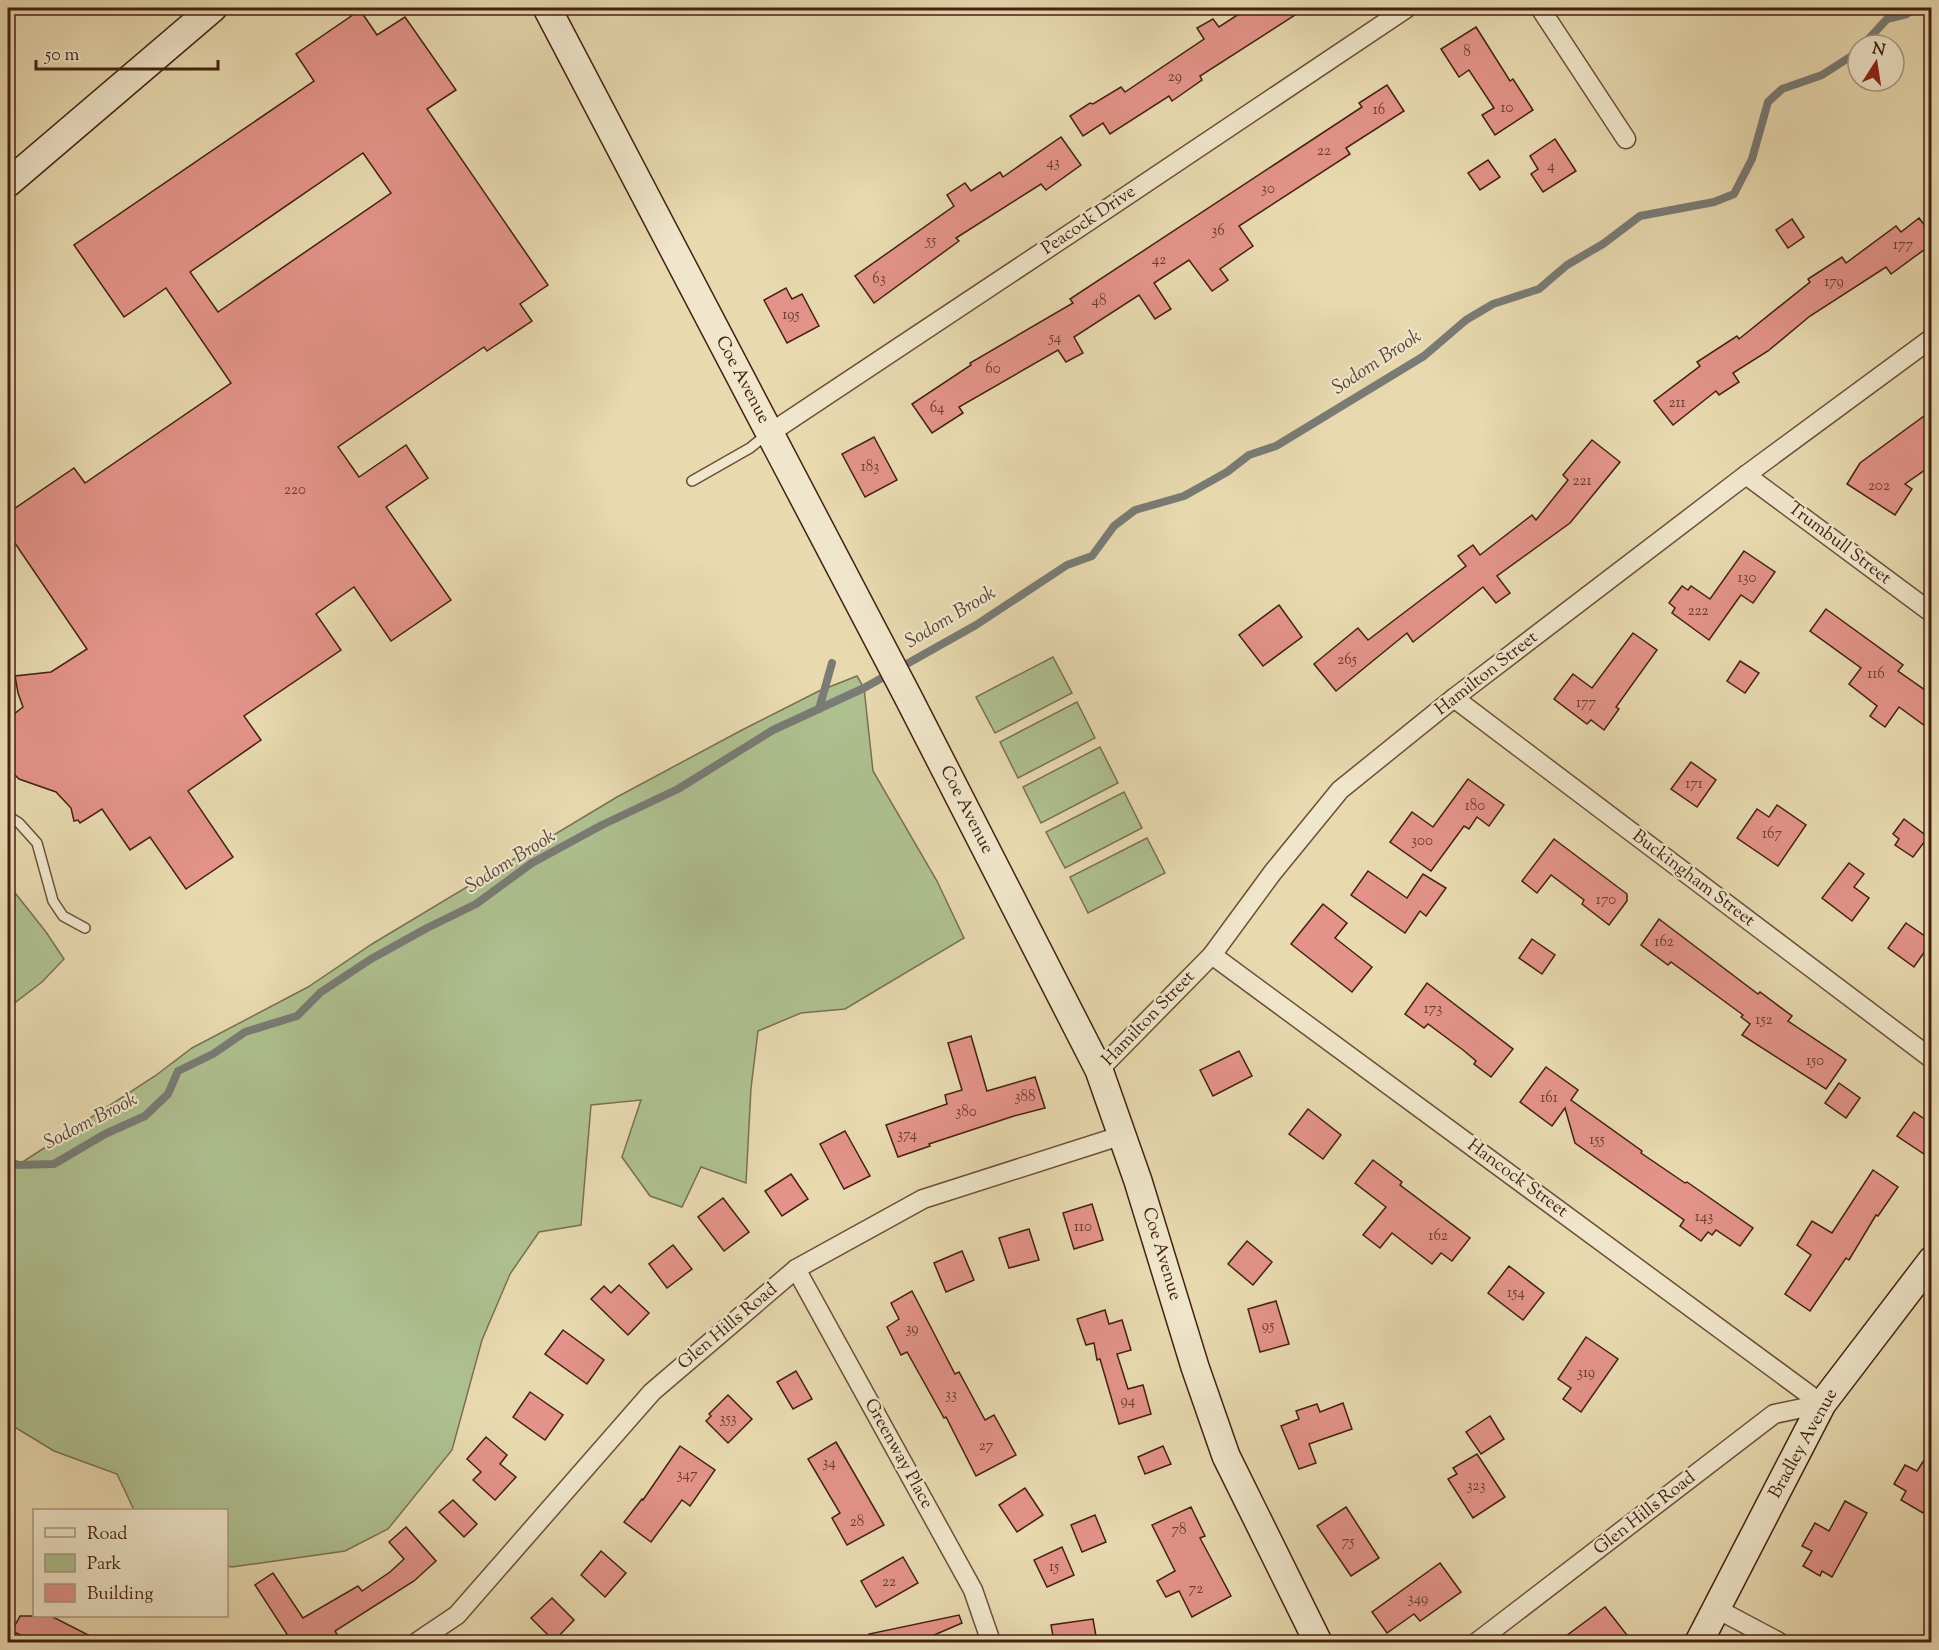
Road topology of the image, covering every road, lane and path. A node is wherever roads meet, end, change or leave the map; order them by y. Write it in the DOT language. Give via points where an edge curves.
graph roads {
  1 [pos="213,8"];
  2 [pos="547,8"];
  3 [pos="1407,8"];
  4 [pos="1540,8"];
  5 [pos="1626,139"];
  6 [pos="8,183"];
  7 [pos="1932,338"];
  8 [pos="770,433"];
  9 [pos="1746,475"];
  10 [pos="692,481"];
  11 [pos="1932,613"];
  12 [pos="1454,698"];
  13 [pos="8,816"];
  14 [pos="84,928"];
  15 [pos="1212,955"];
  16 [pos="1932,1059"];
  17 [pos="1099,1070"];
  18 [pos="1123,1135"];
  19 [pos="1932,1260"];
  20 [pos="796,1269"];
  21 [pos="1822,1404"];
  22 [pos="1717,1609"];
  23 [pos="417,1642"];
  24 [pos="991,1642"];
  25 [pos="1317,1642"];
  26 [pos="1477,1642"];
  27 [pos="1699,1642"];
  28 [pos="1779,1642"];
  1 -- 6 [label="street"];
  2 -- 8 [label="street, Coe Avenue"];
  3 -- 8 [label="street, Peacock Drive"];
  4 -- 5 [label="street"];
  7 -- 9 [label="street, Hamilton Street"];
  8 -- 10 [label="lane"];
  8 -- 17 [label="street, Coe Avenue"];
  9 -- 11 [label="street, Trumbull Street"];
  9 -- 12 [label="street, Hamilton Street"];
  12 -- 15 [label="street, Hamilton Street" via="1340,790"];
  12 -- 16 [label="street, Buckingham Street"];
  13 -- 14 [label="lane" via="37,843 53,901 63,916"];
  15 -- 17 [label="street, Hamilton Street"];
  15 -- 21 [label="street, Hancock Street"];
  17 -- 18 [label="street, Coe Avenue"];
  18 -- 20 [label="street, Glen Hills Road" via="923,1199"];
  18 -- 25 [label="street, Coe Avenue" via="1226,1456"];
  19 -- 21 [label="street, Bradley Avenue"];
  20 -- 23 [label="street, Glen Hills Road" via="652,1392 457,1615"];
  20 -- 24 [label="street, Greenway Place" via="973,1590"];
  21 -- 22 [label="street, Bradley Avenue"];
  21 -- 26 [label="street, Glen Hills Road" via="1774,1414"];
  22 -- 27 [label="street, Bradley Avenue"];
  22 -- 28 [label="street"];
}
